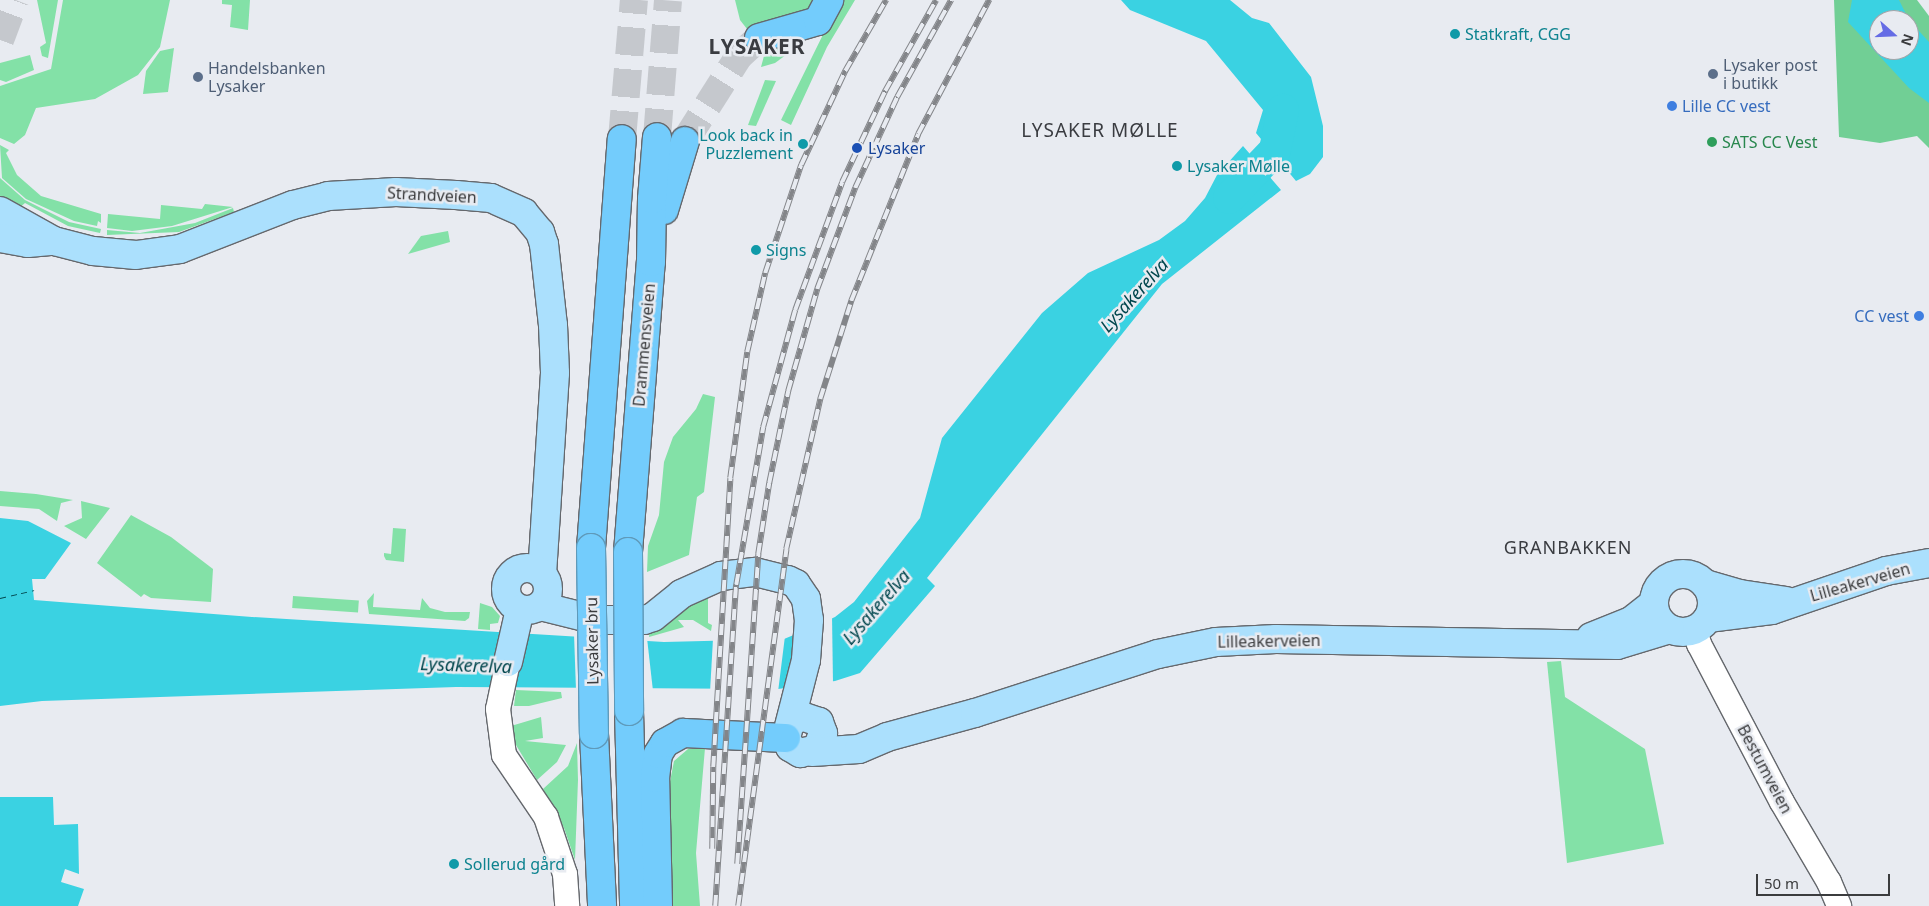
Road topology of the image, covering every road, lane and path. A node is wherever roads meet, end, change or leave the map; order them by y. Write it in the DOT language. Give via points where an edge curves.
graph roads {
  1 [pos="829,0"];
  2 [pos="760,38"];
  3 [pos="657,137"];
  4 [pos="622,139"];
  5 [pos="685,141"];
  6 [pos="0,211"];
  7 [pos="0,238"];
  8 [pos="54,241"];
  9 [pos="652,262"];
  10 [pos="1929,563"];
  11 [pos="1705,584"];
  12 [pos="533,589"];
  13 [pos="1790,601"];
  14 [pos="1654,603"];
  15 [pos="1691,625"];
  16 [pos="1575,643"];
  17 [pos="508,662"];
  18 [pos="805,721"];
  19 [pos="567,906"];
  20 [pos="602,906"];
  21 [pos="634,906"];
  22 [pos="658,906"];
  23 [pos="1839,906"];
  1 -- 2 [label="highway" via="818,21"];
  3 -- 9 [label="highway, Drammensveien" via="652,199"];
  4 -- 20 [label="highway, Lysaker bru, bridge" via="592,548 594,734"];
  5 -- 9 [label="highway" via="675,166"];
  6 -- 8 [label="main road, Strandveien"];
  7 -- 8 [label="main road, Strandveien" via="28,243"];
  8 -- 12 [label="main road, Strandveien" via="115,254 164,252 208,240 293,205 338,195 396,192 456,195 491,198 516,208 532,221 544,244 553,325 553,413"];
  9 -- 21 [label="highway, Drammensveien, bridge" via="628,552"];
  10 -- 13 [label="main road, Lilleakerveien" via="1886,571"];
  11 -- 13 [label="main road, Lilleakerveien" via="1740,594"];
  11 -- 14 [label="main road" via="1693,576 1672,576 1657,590"];
  11 -- 15 [label="main road" via="1711,597"];
  12 -- 17 [label="main road, Strandveien"];
  12 -- 18 [label="main road" via="596,620 639,620 653,618 681,594 721,576 755,572 788,580 801,590 809,620"];
  13 -- 15 [label="main road, Lilleakerveien" via="1750,615"];
  14 -- 15 [label="main road" via="1658,618"];
  14 -- 16 [label="main road, Lilleakerveien" via="1619,627"];
  15 -- 16 [label="main road, Lilleakerveien" via="1617,645"];
  15 -- 23 [label="street, Bestumveien"];
  16 -- 18 [label="main road, Lilleakerveien" via="1276,639 1216,642 1158,654 887,738"];
  17 -- 19 [label="street" via="498,716 504,755 546,816 564,874"];
  18 -- 22 [label="highway" via="675,735 658,754 655,778"];
}
